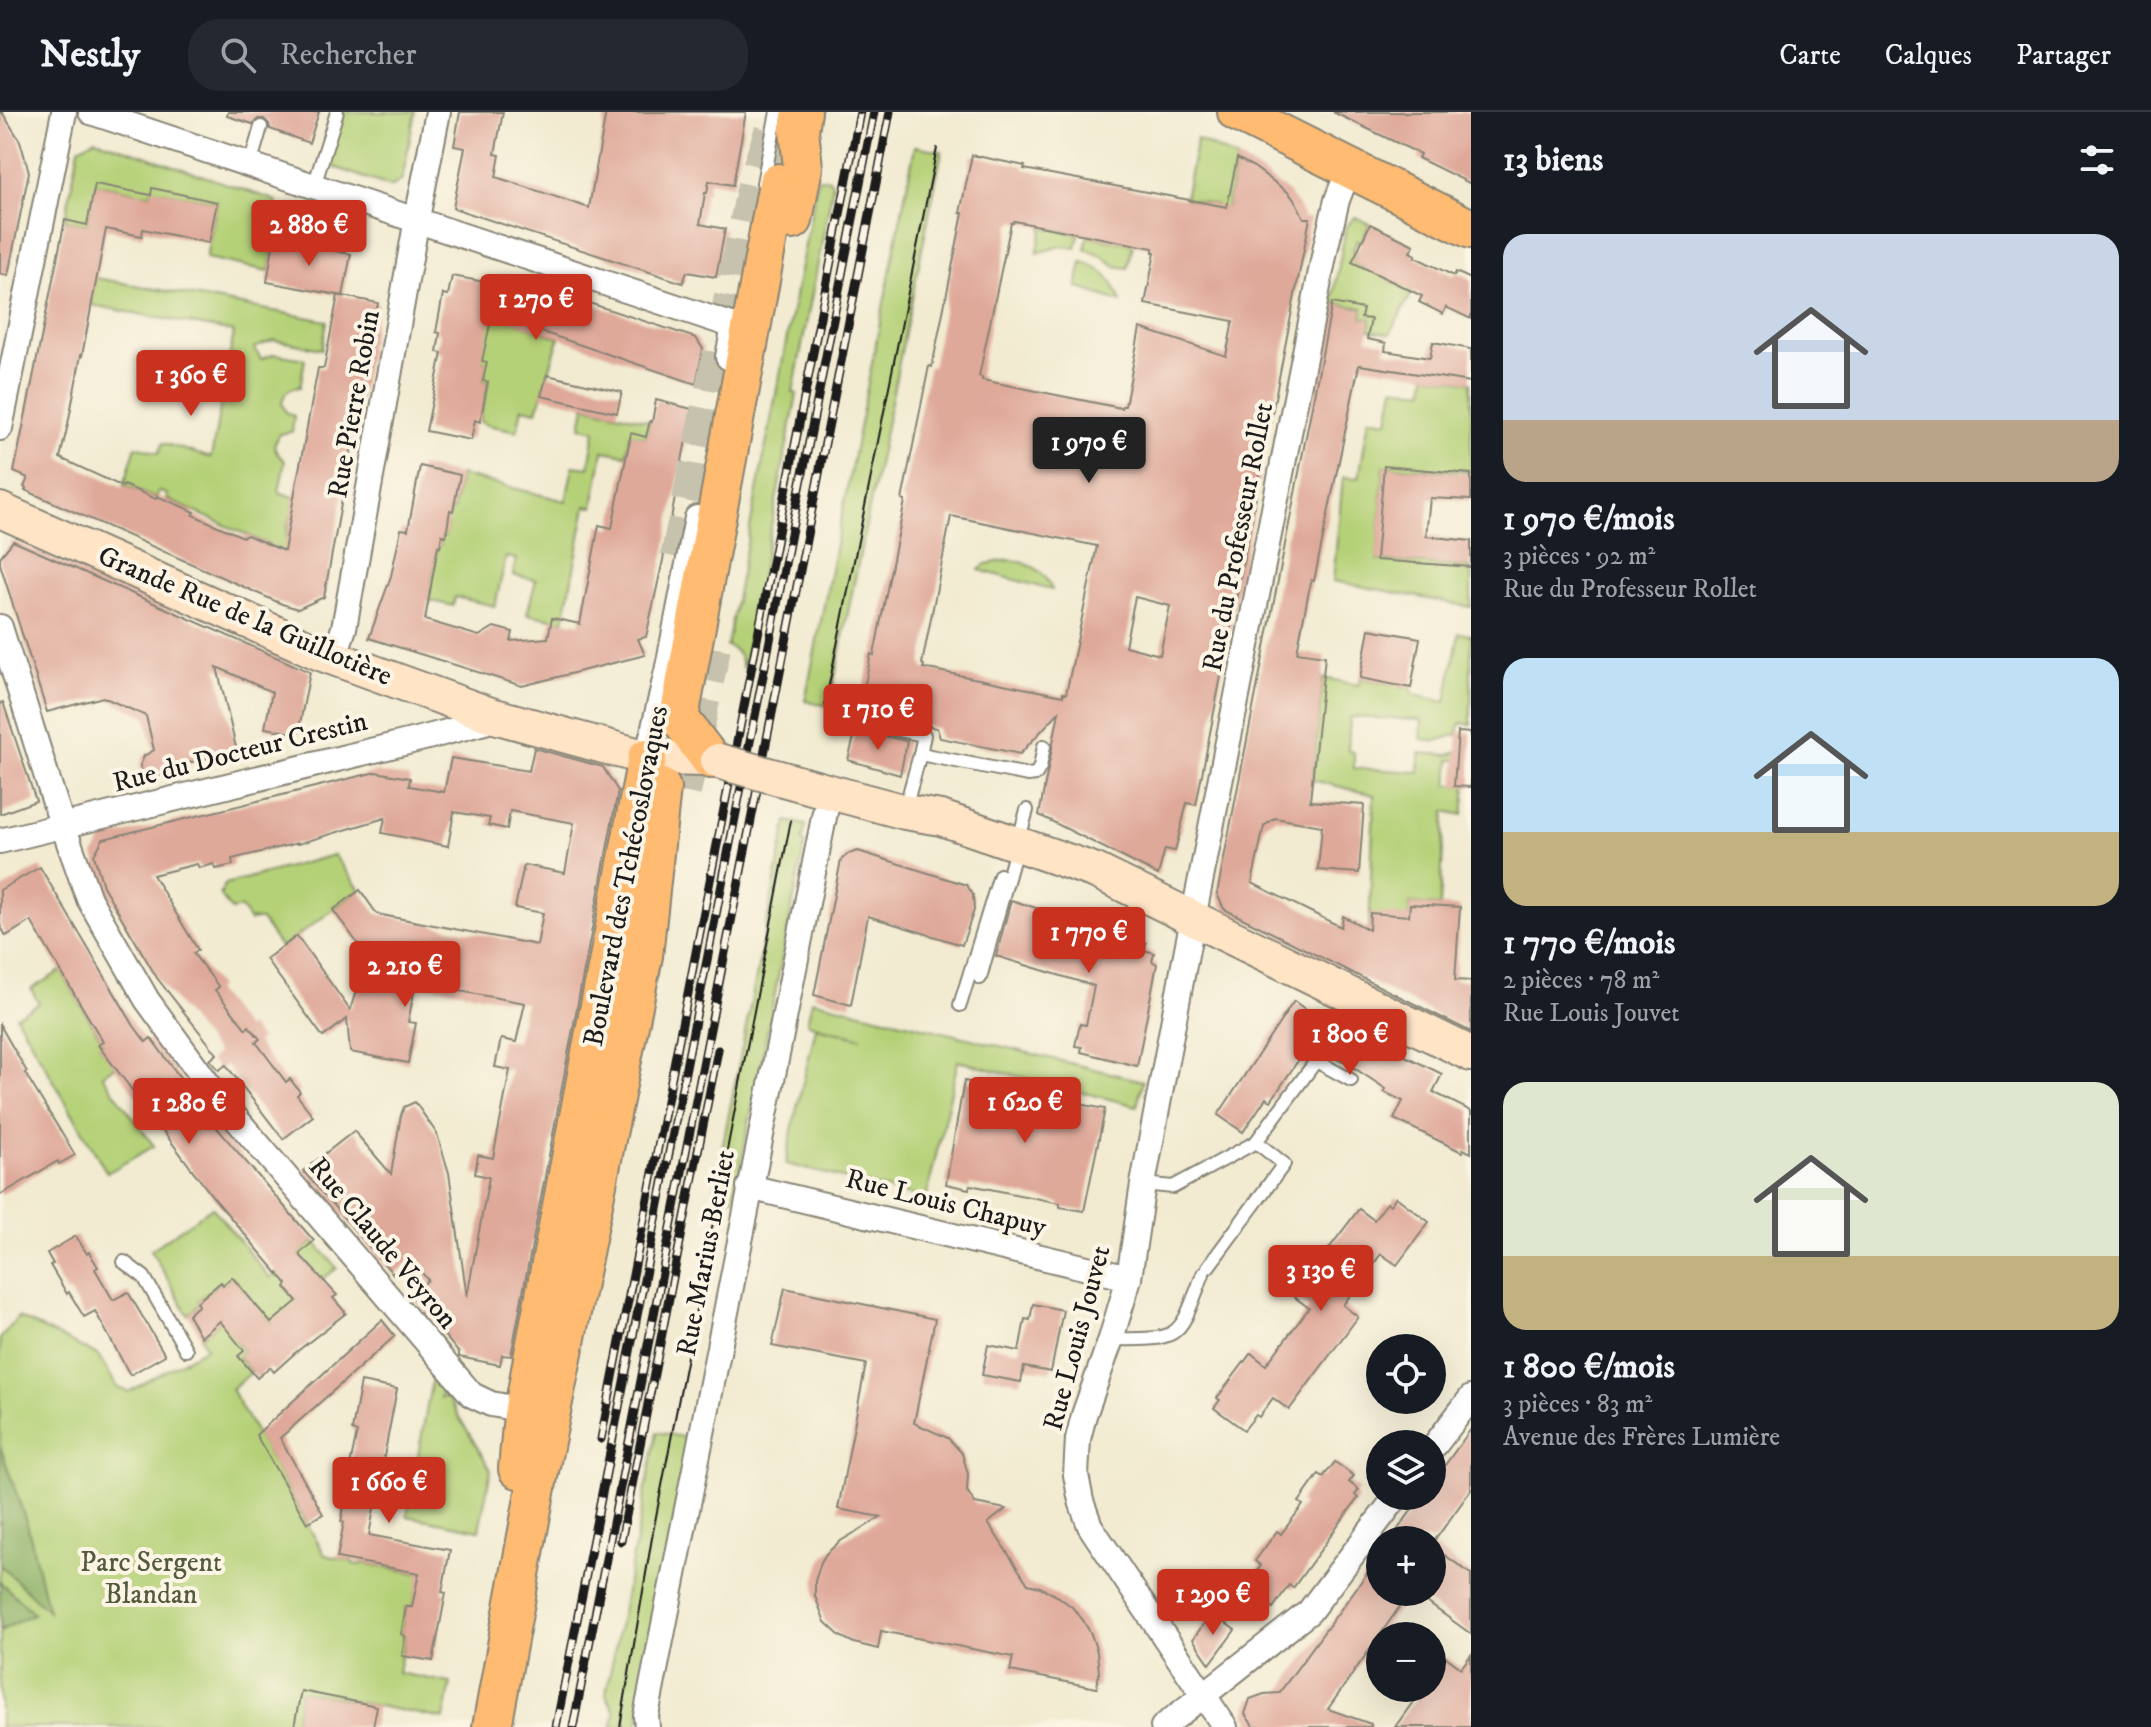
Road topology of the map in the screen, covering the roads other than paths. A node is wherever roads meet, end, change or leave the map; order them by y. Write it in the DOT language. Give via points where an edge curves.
graph roads {
  1 [pos="64,112"];
  2 [pos="91,112"];
  3 [pos="337,112"];
  4 [pos="438,112"];
  5 [pos="777,112"];
  6 [pos="802,112"];
  7 [pos="816,112"];
  8 [pos="1240,114"];
  9 [pos="261,127"];
  10 [pos="250,165"];
  11 [pos="1349,169"];
  12 [pos="781,179"];
  13 [pos="314,186"];
  14 [pos="417,219"];
  15 [pos="1471,229"];
  16 [pos="0,428"];
  17 [pos="0,510"];
  18 [pos="0,627"];
  19 [pos="712,647"];
  20 [pos="334,658"];
  21 [pos="491,715"];
  22 [pos="846,719"];
  23 [pos="1044,746"];
  24 [pos="920,754"];
  25 [pos="714,760"];
  26 [pos="663,779"];
  27 [pos="824,790"];
  28 [pos="1027,810"];
  29 [pos="905,812"];
  30 [pos="62,826"];
  31 [pos="0,841"];
  32 [pos="1013,842"];
  33 [pos="1193,919"];
  34 [pos="980,978"];
  35 [pos="960,1005"];
  36 [pos="1471,1054"];
  37 [pos="1351,1080"];
  38 [pos="1256,1142"];
  39 [pos="1143,1184"];
  40 [pos="749,1187"];
  41 [pos="124,1262"];
  42 [pos="1129,1278"];
  43 [pos="1111,1339"];
  44 [pos="186,1350"];
  45 [pos="1471,1398"];
  46 [pos="536,1419"];
  47 [pos="1446,1431"];
  48 [pos="1386,1510"];
  49 [pos="1203,1695"];
  50 [pos="492,1727"];
  51 [pos="647,1727"];
  52 [pos="1163,1727"];
  53 [pos="1225,1727"];
  1 -- 16 [label="street"];
  2 -- 10 [label="street"];
  3 -- 13 [label="lane"];
  4 -- 14 [label="street, Rue Pierre Robin"];
  5 -- 12 [label="lane"];
  6 -- 12 [label="main road"];
  7 -- 12 [label="main road"];
  8 -- 11 [label="main road"];
  9 -- 10 [label="lane"];
  10 -- 13 [label="street"];
  11 -- 15 [label="main road"];
  11 -- 33 [label="street, Rue du Professeur Rollet" via="1326,246"];
  12 -- 19 [label="main road"];
  12 -- 25 [label="main road" via="679,718"];
  13 -- 14 [label="street"];
  14 -- 20 [label="street, Rue Pierre Robin" via="344,628"];
  14 -- 26 [label="street, Boulevard des Tchécoslovaques" via="736,318 668,667"];
  17 -- 20 [label="main road, Grande Rue de la Guillotière"];
  18 -- 30 [label="street, Rue Claude Veyron"];
  20 -- 21 [label="main road, Grande Rue de la Guillotière"];
  21 -- 26 [label="main road, Grande Rue de la Guillotière"];
  21 -- 30 [label="street, Rue du Docteur Crestin" via="485,722 424,738"];
  22 -- 24 [label="lane" via="924,735"];
  23 -- 24 [label="lane" via="1040,767 1028,775"];
  24 -- 29 [label="lane"];
  25 -- 26 [label="main road, Grande Rue de la Guillotière"];
  25 -- 27 [label="main road, Grande Rue de la Guillotière, bridge"];
  26 -- 46 [label="main road, Boulevard des Tchécoslovaques"];
  26 -- 46 [label="main road, Boulevard des Tchécoslovaques" via="643,956"];
  27 -- 29 [label="main road, Grande Rue de la Guillotière"];
  27 -- 40 [label="street, Rue Marius Berliet"];
  28 -- 32 [label="lane"];
  29 -- 32 [label="main road, Grande Rue de la Guillotière"];
  30 -- 31 [label="street, Rue du Docteur Crestin"];
  30 -- 46 [label="street, Rue Claude Veyron" via="89,899 147,1000 216,1095 472,1395"];
  32 -- 33 [label="main road, Grande Rue de la Guillotière" via="1096,871"];
  32 -- 34 [label="lane"];
  32 -- 35 [label="lane"];
  33 -- 36 [label="main road, Grande Rue de la Guillotière"];
  33 -- 39 [label="street, Rue Louis Jouvet"];
  37 -- 38 [label="lane" via="1316,1061"];
  38 -- 39 [label="lane" via="1173,1187"];
  38 -- 43 [label="lane" via="1284,1164 1205,1270 1184,1322 1165,1337"];
  39 -- 42 [label="street, Rue Louis Jouvet"];
  40 -- 42 [label="street, Rue Louis Chapuy"];
  40 -- 51 [label="street, Rue Marius Berliet"];
  41 -- 44 [label="lane" via="144,1277"];
  42 -- 43 [label="street, Rue Louis Jouvet"];
  43 -- 49 [label="street, Rue Louis Jouvet" via="1080,1427 1076,1463 1081,1501 1096,1537"];
  45 -- 47 [label="street"];
  46 -- 50 [label="main road, Boulevard des Tchécoslovaques" via="512,1523 508,1644"];
  48 -- 49 [label="street" via="1309,1612"];
  49 -- 52 [label="street"];
  49 -- 53 [label="street, Rue Louis Jouvet"];
}
